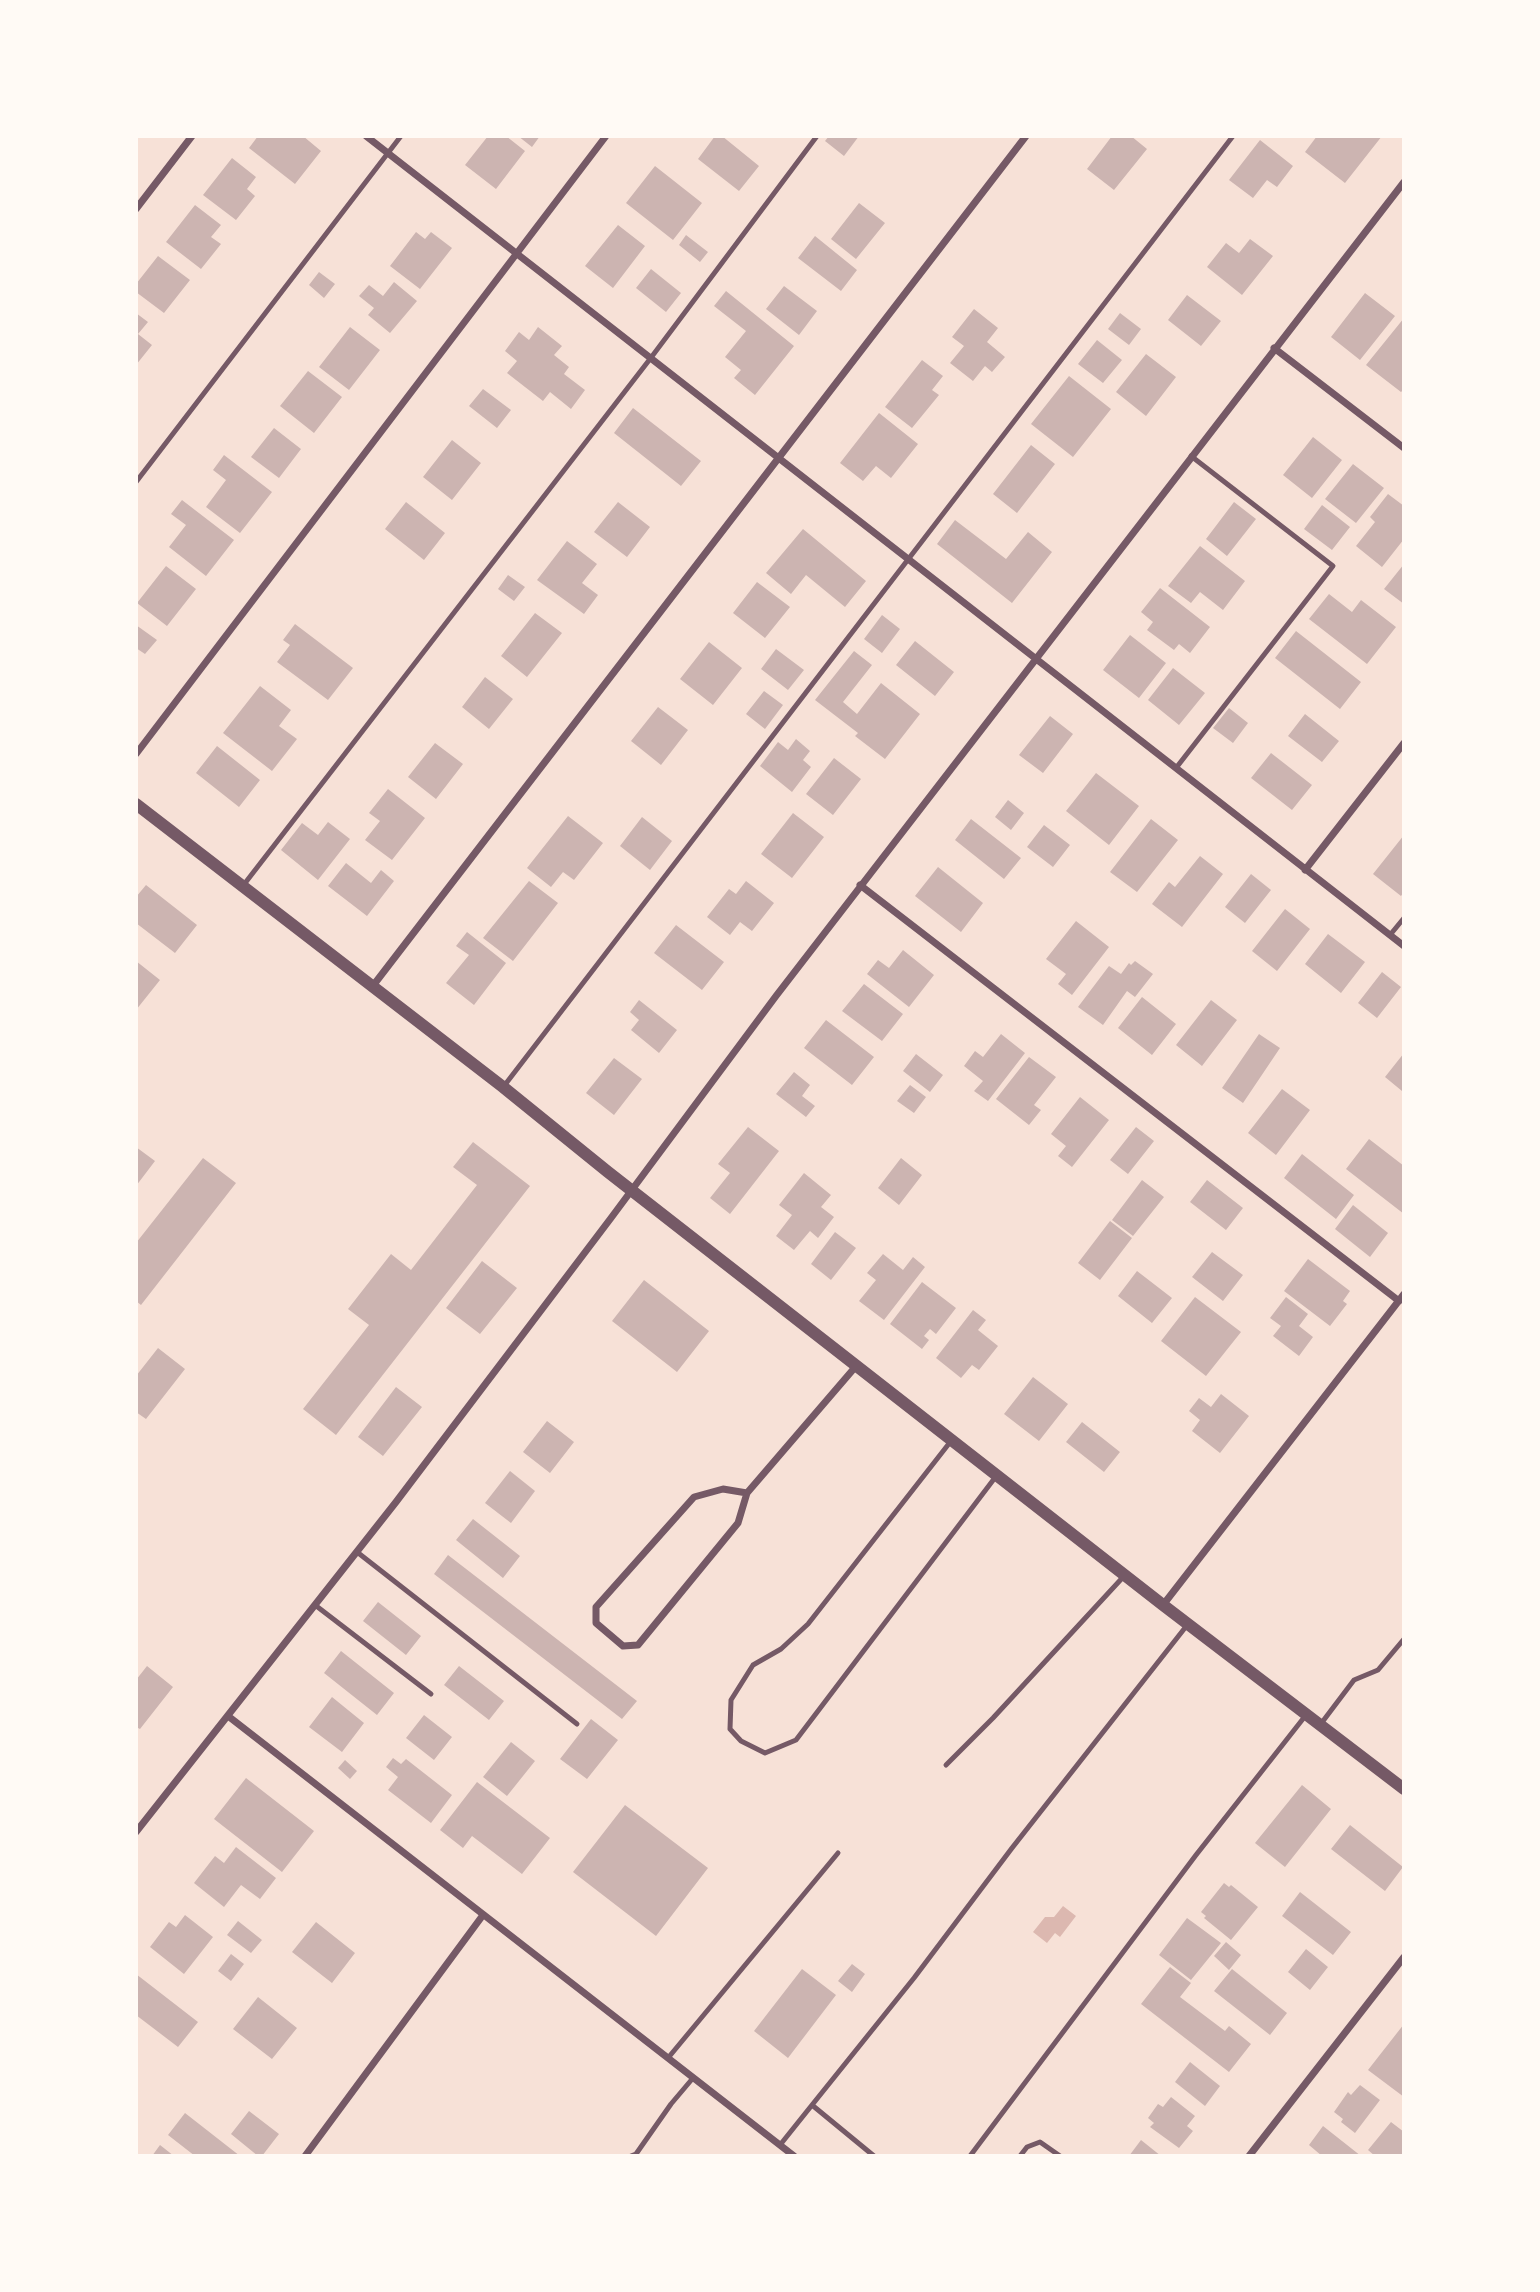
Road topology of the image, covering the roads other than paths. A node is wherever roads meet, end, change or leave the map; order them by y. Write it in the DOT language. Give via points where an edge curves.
graph roads {
  1 [pos="192,136"];
  2 [pos="366,136"];
  3 [pos="401,136"];
  4 [pos="606,136"];
  5 [pos="817,136"];
  6 [pos="1026,136"];
  7 [pos="1233,136"];
  8 [pos="388,154"];
  9 [pos="1404,182"];
  10 [pos="136,209"];
  11 [pos="516,255"];
  12 [pos="1274,348"];
  13 [pos="650,359"];
  14 [pos="1404,448"];
  15 [pos="1191,456"];
  16 [pos="778,459"];
  17 [pos="136,482"];
  18 [pos="910,559"];
  19 [pos="1035,659"];
  20 [pos="1404,743"];
  21 [pos="136,754"];
  22 [pos="1175,768"];
  23 [pos="136,804"];
  24 [pos="1305,870"];
  25 [pos="860,885"];
  26 [pos="243,887"];
  27 [pos="1404,918"];
  28 [pos="1390,935"];
  29 [pos="1404,946"];
  30 [pos="372,987"];
  31 [pos="503,1087"];
  32 [pos="632,1190"];
  33 [pos="1401,1297"];
  34 [pos="857,1365"];
  35 [pos="952,1440"];
  36 [pos="997,1475"];
  37 [pos="747,1493"];
  38 [pos="357,1552"];
  39 [pos="1125,1575"];
  40 [pos="316,1605"];
  41 [pos="1163,1605"];
  42 [pos="1188,1624"];
  43 [pos="1404,1639"];
  44 [pos="431,1694"];
  45 [pos="1306,1715"];
  46 [pos="228,1716"];
  47 [pos="577,1724"];
  48 [pos="1320,1725"];
  49 [pos="946,1765"];
  50 [pos="1404,1789"];
  51 [pos="136,1832"];
  52 [pos="838,1853"];
  53 [pos="483,1915"];
  54 [pos="1404,1957"];
  55 [pos="668,2058"];
  56 [pos="693,2078"];
  57 [pos="812,2105"];
  58 [pos="780,2145"];
  59 [pos="305,2155"];
  60 [pos="635,2155"];
  61 [pos="794,2155"];
  62 [pos="874,2155"];
  63 [pos="970,2155"];
  64 [pos="1020,2155"];
  65 [pos="1060,2155"];
  66 [pos="1250,2155"];
  1 -- 10 [label="street"];
  2 -- 8 [label="street"];
  3 -- 8 [label="lane"];
  4 -- 11 [label="street"];
  5 -- 13 [label="lane"];
  6 -- 16 [label="street"];
  7 -- 18 [label="lane"];
  8 -- 11 [label="street"];
  8 -- 17 [label="lane"];
  9 -- 12 [label="street"];
  11 -- 13 [label="street"];
  11 -- 21 [label="street"];
  12 -- 14 [label="street"];
  12 -- 15 [label="street"];
  13 -- 16 [label="street"];
  13 -- 26 [label="lane"];
  15 -- 19 [label="street"];
  15 -- 22 [label="lane" via="1333,566"];
  16 -- 18 [label="street"];
  16 -- 30 [label="street"];
  18 -- 19 [label="street"];
  18 -- 31 [label="lane"];
  19 -- 22 [label="street"];
  19 -- 25 [label="street"];
  20 -- 24 [label="street"];
  22 -- 24 [label="street"];
  23 -- 26 [label="street"];
  24 -- 28 [label="street"];
  25 -- 32 [label="street"];
  25 -- 33 [label="street"];
  26 -- 30 [label="street"];
  27 -- 28 [label="lane"];
  28 -- 29 [label="street"];
  30 -- 31 [label="street"];
  31 -- 32 [label="street"];
  32 -- 34 [label="street"];
  32 -- 38 [label="street"];
  33 -- 41 [label="street"];
  34 -- 35 [label="street"];
  34 -- 37 [label="street"];
  35 -- 36 [label="street"];
  35 -- 36 [label="lane" via="808,1624 782,1649 753,1665 731,1700 730,1729 741,1741 765,1753 796,1740"];
  36 -- 39 [label="street"];
  37 -- 37 [label="street" via="723,1489 694,1497 596,1607 596,1623 623,1646 638,1645 737,1523"];
  38 -- 40 [label="street"];
  38 -- 47 [label="lane"];
  39 -- 41 [label="street"];
  39 -- 49 [label="lane"];
  40 -- 44 [label="lane"];
  40 -- 46 [label="street"];
  41 -- 42 [label="street"];
  42 -- 45 [label="street"];
  42 -- 57 [label="lane"];
  43 -- 48 [label="lane" via="1378,1670 1354,1680"];
  45 -- 48 [label="street"];
  45 -- 63 [label="lane"];
  46 -- 51 [label="street"];
  46 -- 53 [label="street"];
  48 -- 50 [label="street"];
  52 -- 55 [label="lane"];
  53 -- 55 [label="street"];
  53 -- 59 [label="street"];
  54 -- 66 [label="street"];
  55 -- 56 [label="street"];
  56 -- 58 [label="street"];
  56 -- 60 [label="lane"];
  57 -- 58 [label="lane"];
  57 -- 62 [label="lane"];
  58 -- 61 [label="street"];
  64 -- 65 [label="lane" via="1040,2142"];
}
